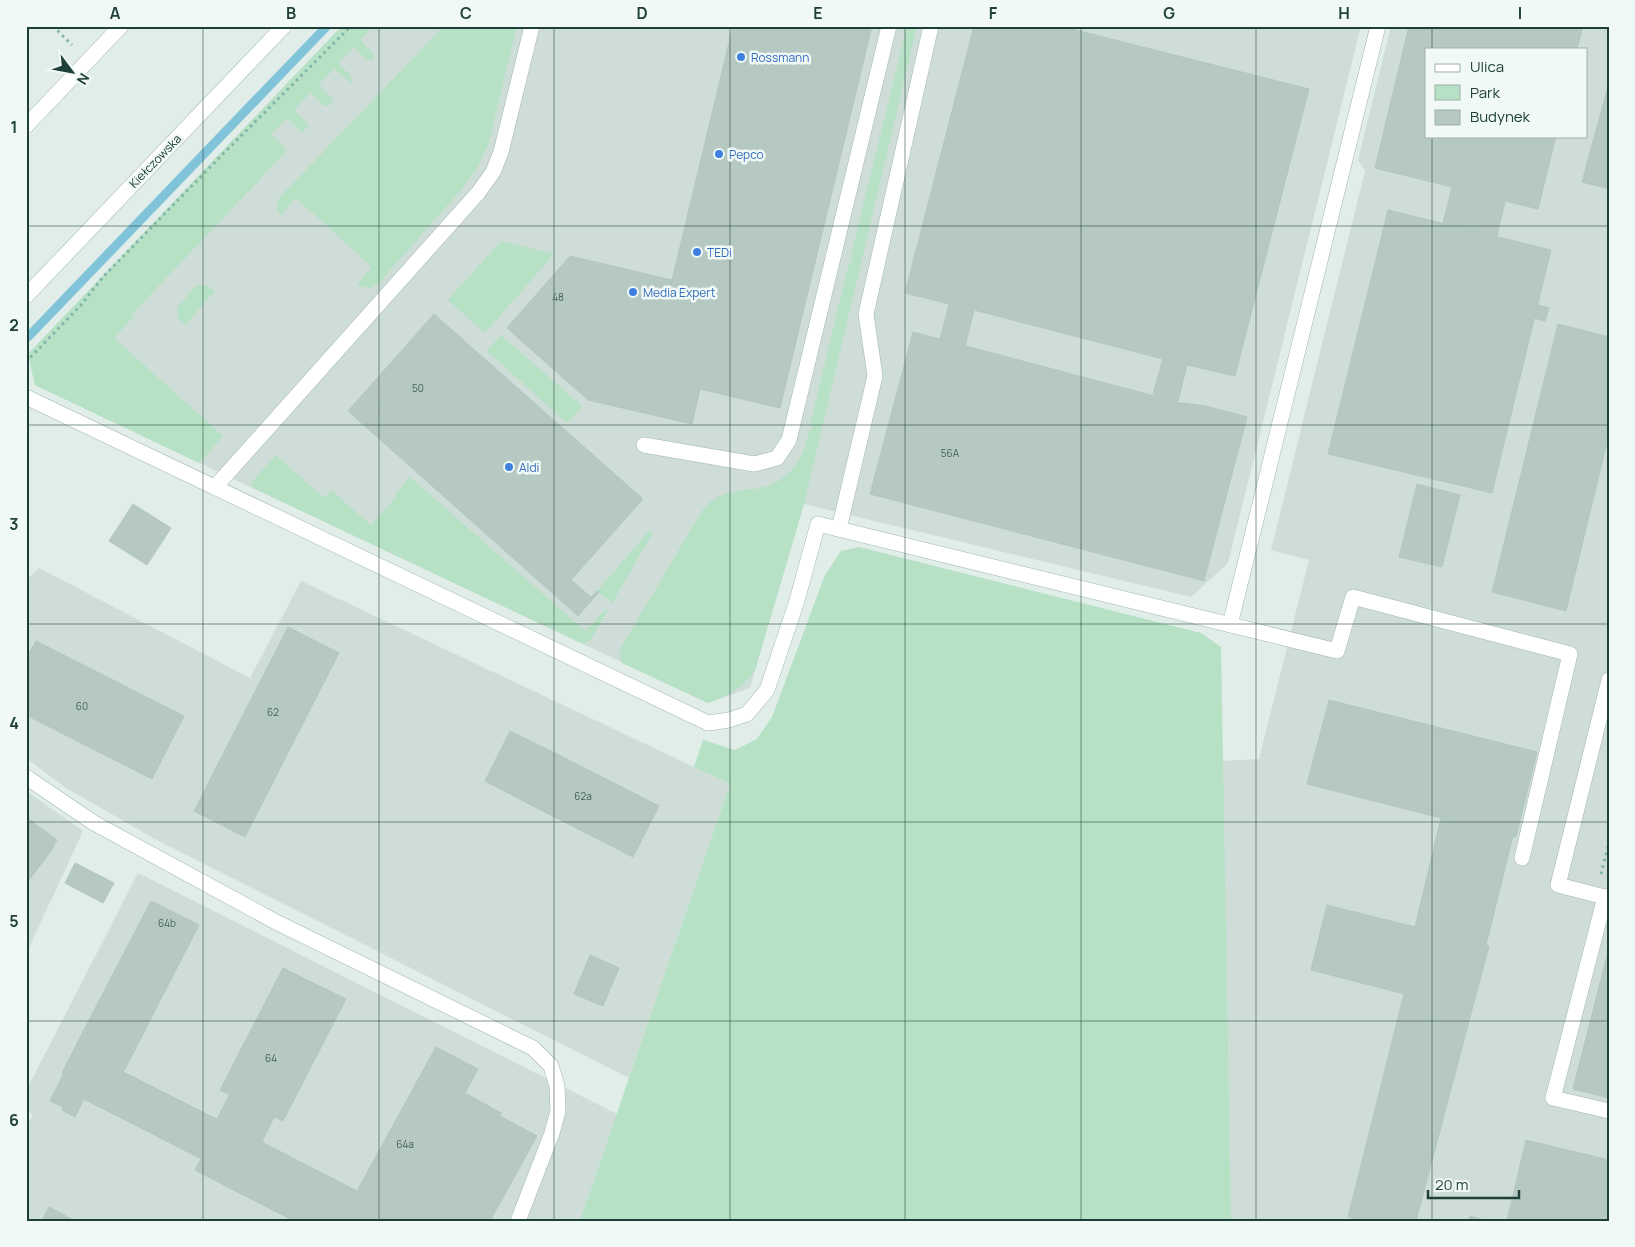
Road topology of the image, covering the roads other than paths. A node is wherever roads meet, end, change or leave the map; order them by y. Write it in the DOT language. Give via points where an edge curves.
graph roads {
  1 [pos="121,26"];
  2 [pos="284,26"];
  3 [pos="532,26"];
  4 [pos="889,26"];
  5 [pos="931,26"];
  6 [pos="1378,26"];
  7 [pos="26,126"];
  8 [pos="26,296"];
  9 [pos="26,396"];
  10 [pos="644,445"];
  11 [pos="215,487"];
  12 [pos="838,529"];
  13 [pos="1230,625"];
  14 [pos="1609,680"];
  15 [pos="26,777"];
  16 [pos="1522,858"];
  17 [pos="1603,896"];
  18 [pos="1609,1112"];
  19 [pos="518,1221"];
  1 -- 7 [label="street"];
  2 -- 8 [label="street, Kiełczowska"];
  3 -- 11 [label="street" via="501,152 493,172"];
  4 -- 10 [label="street" via="789,440 777,458 754,464"];
  5 -- 12 [label="street" via="866,314 875,376"];
  6 -- 13 [label="street"];
  9 -- 11 [label="street"];
  11 -- 12 [label="street" via="708,723 747,714 767,690 818,524"];
  12 -- 13 [label="street"];
  13 -- 16 [label="street" via="1337,651 1353,597 1570,654"];
  14 -- 17 [label="street" via="1558,885"];
  15 -- 19 [label="street" via="94,823 276,922 533,1048 551,1066 557,1086 558,1111"];
  17 -- 18 [label="street" via="1553,1098"];
}
